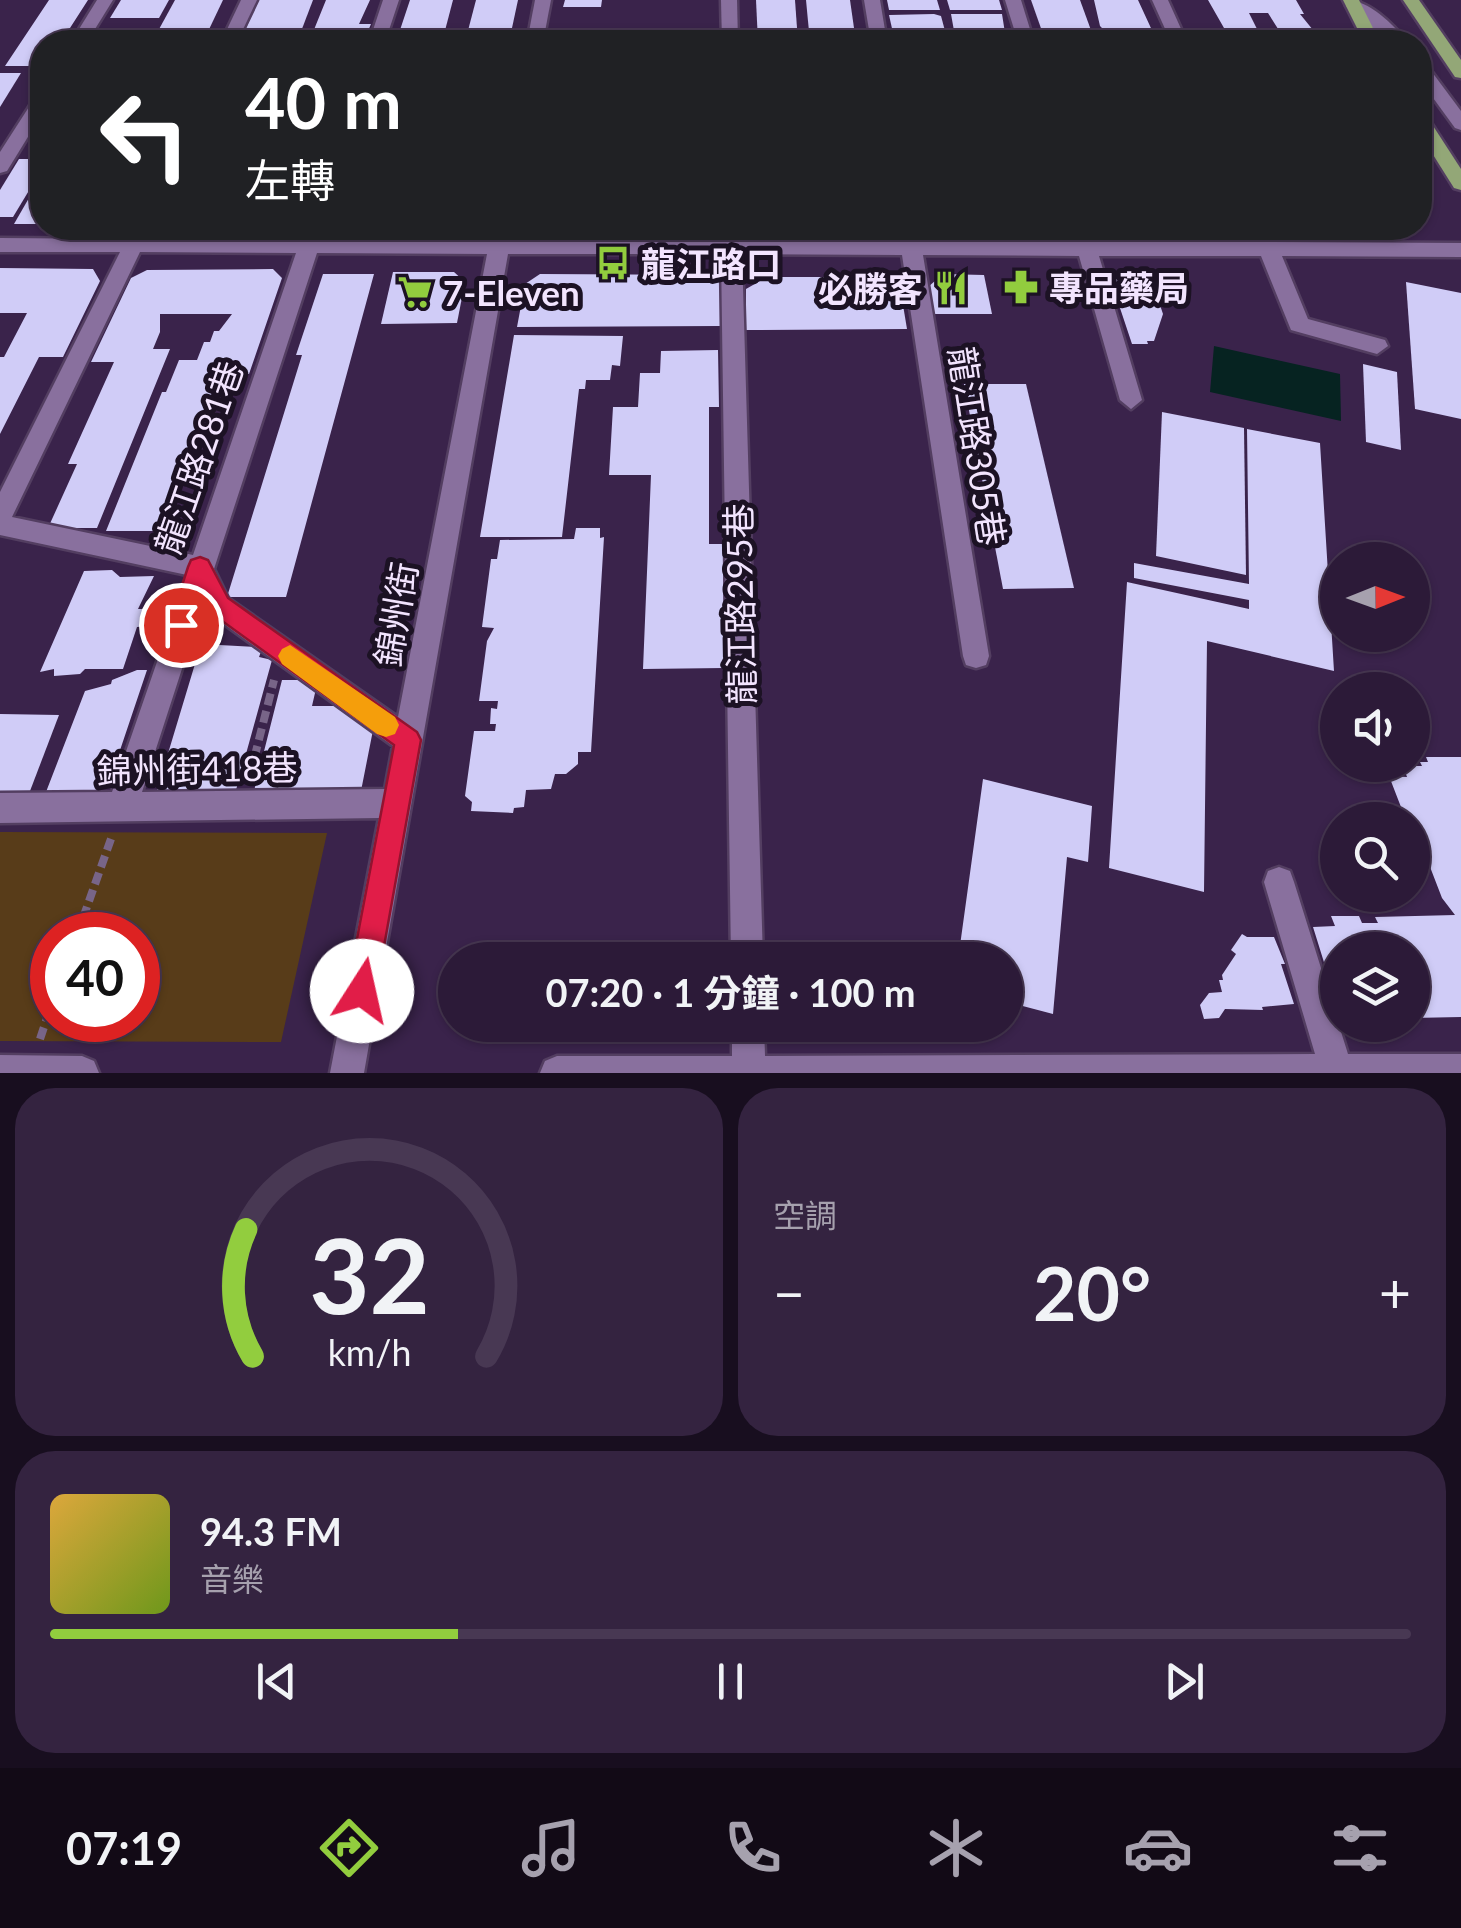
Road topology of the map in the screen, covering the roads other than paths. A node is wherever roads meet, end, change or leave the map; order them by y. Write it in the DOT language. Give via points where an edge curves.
graph roads {
  1 [pos="106,0"];
  2 [pos="249,0"];
  3 [pos="391,0"];
  4 [pos="543,0"];
  5 [pos="729,0"];
  6 [pos="872,0"];
  7 [pos="1013,0"];
  8 [pos="1160,0"];
  9 [pos="1410,0"];
  10 [pos="1352,1"];
  11 [pos="87,30"];
  12 [pos="235,30"];
  13 [pos="380,30"];
  14 [pos="537,30"];
  15 [pos="730,30"];
  16 [pos="876,30"];
  17 [pos="1022,30"];
  18 [pos="1173,30"];
  19 [pos="1366,30"];
  20 [pos="1389,30"];
  21 [pos="1431,30"];
  22 [pos="1432,31"];
  23 [pos="1461,72"];
  24 [pos="1432,84"];
  25 [pos="30,119"];
  26 [pos="1461,124"];
  27 [pos="1432,138"];
  28 [pos="0,168"];
  29 [pos="1461,184"];
  30 [pos="91,240"];
  31 [pos="136,240"];
  32 [pos="311,240"];
  33 [pos="499,240"];
  34 [pos="732,240"];
  35 [pos="909,240"];
  36 [pos="1085,240"];
  37 [pos="1266,240"];
  38 [pos="1298,240"];
  39 [pos="0,246"];
  40 [pos="1461,250"];
  41 [pos="1376,346"];
  42 [pos="1130,400"];
  43 [pos="0,517"];
  44 [pos="0,525"];
  45 [pos="200,567"];
  46 [pos="976,656"];
  47 [pos="408,740"];
  48 [pos="396,802"];
  49 [pos="122,807"];
  50 [pos="0,808"];
  51 [pos="1280,882"];
  52 [pos="747,942"];
  53 [pos="748,1042"];
  54 [pos="1461,1071"];
  55 [pos="0,1072"];
  56 [pos="749,1072"];
  57 [pos="1043,1072"];
  58 [pos="1337,1072"];
  59 [pos="28,1073"];
  60 [pos="82,1073"];
  61 [pos="346,1073"];
  62 [pos="557,1073"];
  1 -- 11 [label="street"];
  2 -- 12 [label="street"];
  3 -- 13 [label="street"];
  4 -- 14 [label="street"];
  5 -- 15 [label="street"];
  6 -- 16 [label="street"];
  7 -- 17 [label="street"];
  8 -- 18 [label="street"];
  9 -- 21 [label="main road"];
  10 -- 19 [label="main road"];
  10 -- 20 [label="street"];
  22 -- 23 [label="main road"];
  24 -- 26 [label="street"];
  25 -- 28 [label="street"];
  27 -- 29 [label="main road"];
  30 -- 39 [label="street"];
  31 -- 43 [label="street"];
  32 -- 45 [label="street, 龍江路281巷"];
  33 -- 47 [label="street, 錦州街"];
  34 -- 52 [label="street, 龍江路295巷"];
  35 -- 46 [label="street, 龍江路305巷"];
  36 -- 42 [label="street"];
  37 -- 41 [label="street" via="1299,324"];
  38 -- 40 [label="street"];
  44 -- 45 [label="street"];
  45 -- 47 [label="street" via="220,606"];
  45 -- 49 [label="street, 龍江路281巷"];
  47 -- 48 [label="street, 錦州街"];
  48 -- 49 [label="street, 錦州街418巷"];
  48 -- 61 [label="street, 錦州街"];
  49 -- 50 [label="street, 錦州街418巷"];
  51 -- 58 [label="street"];
  53 -- 56 [label="street"];
  54 -- 58 [label="street"];
  55 -- 59 [label="street"];
  56 -- 57 [label="street"];
  56 -- 62 [label="street"];
  57 -- 58 [label="street"];
  59 -- 60 [label="street"];
}
